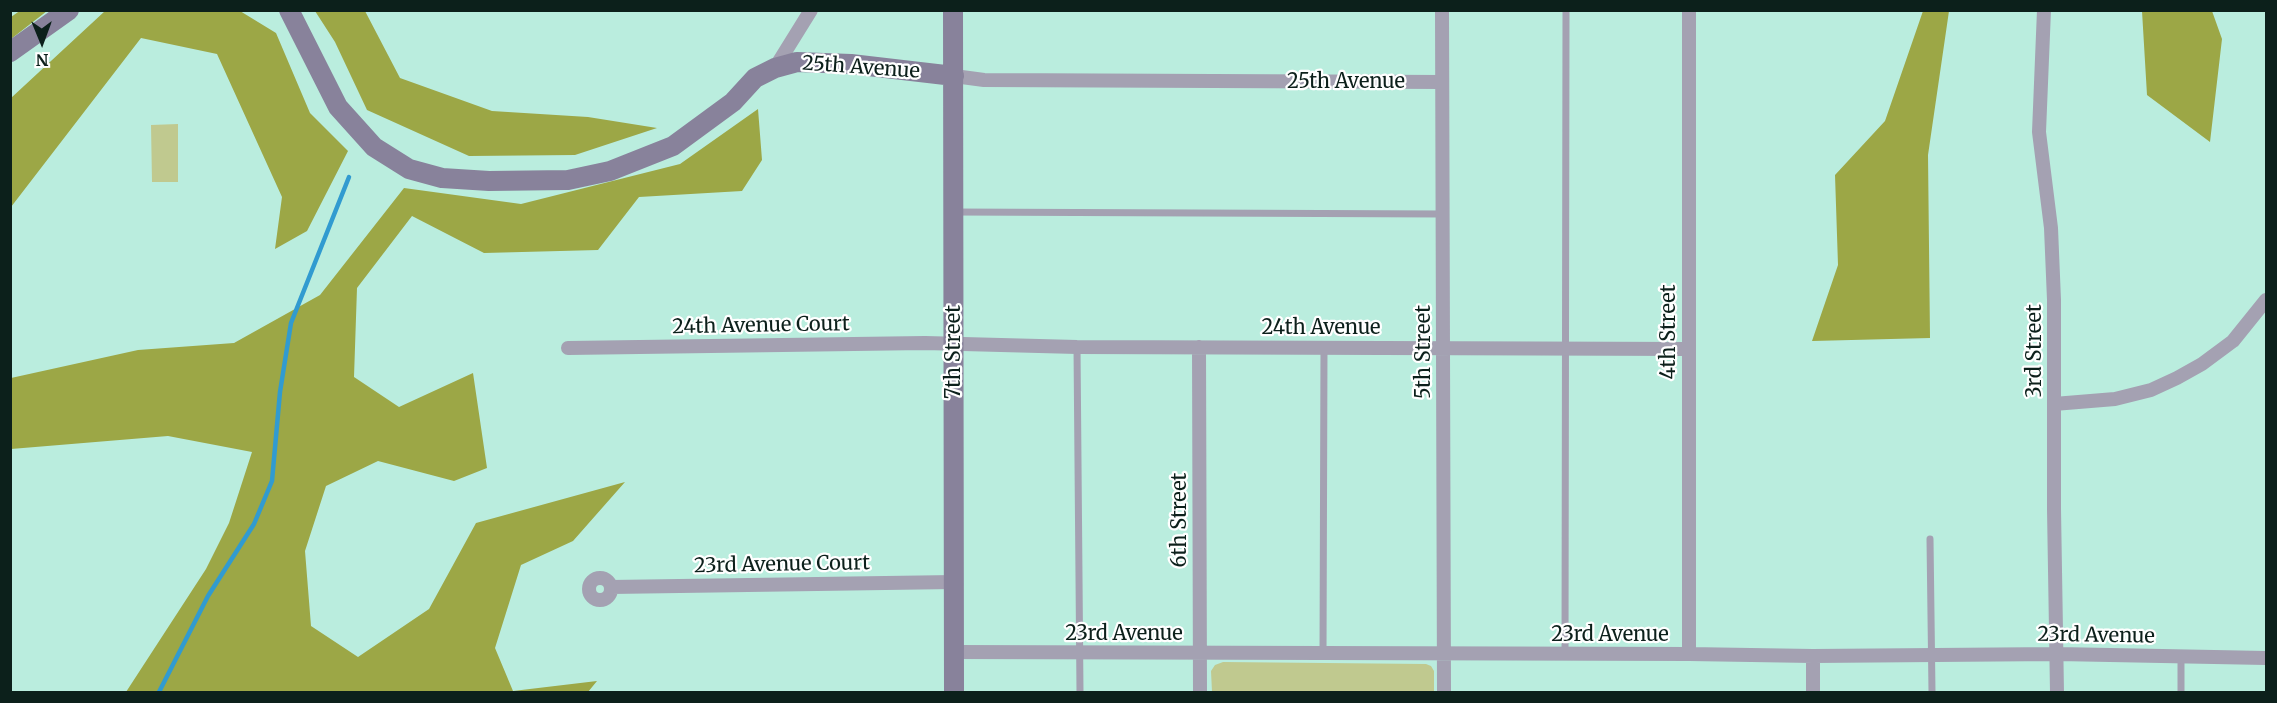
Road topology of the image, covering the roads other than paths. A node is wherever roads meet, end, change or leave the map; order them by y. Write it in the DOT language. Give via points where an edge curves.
graph roads {
  1 [pos="69,10"];
  2 [pos="289,10"];
  3 [pos="811,10"];
  4 [pos="954,10"];
  5 [pos="1442,10"];
  6 [pos="1566,10"];
  7 [pos="1689,10"];
  8 [pos="2044,10"];
  9 [pos="10,52"];
  10 [pos="775,68"];
  11 [pos="954,76"];
  12 [pos="1442,82"];
  13 [pos="954,212"];
  14 [pos="1443,214"];
  15 [pos="2266,300"];
  16 [pos="954,345"];
  17 [pos="1077,347"];
  18 [pos="1199,347"];
  19 [pos="1324,347"];
  20 [pos="1443,347"];
  21 [pos="568,348"];
  22 [pos="1565,349"];
  23 [pos="1688,349"];
  24 [pos="2055,404"];
  25 [pos="1930,539"];
  26 [pos="954,582"];
  27 [pos="611,587"];
  28 [pos="954,652"];
  29 [pos="1080,653"];
  30 [pos="1200,654"];
  31 [pos="1323,654"];
  32 [pos="1444,654"];
  33 [pos="1565,654"];
  34 [pos="1689,654"];
  35 [pos="2058,654"];
  36 [pos="1932,655"];
  37 [pos="1813,656"];
  38 [pos="2181,656"];
  39 [pos="2266,657"];
  40 [pos="954,693"];
  41 [pos="1080,693"];
  42 [pos="1200,693"];
  43 [pos="1444,693"];
  44 [pos="1813,693"];
  45 [pos="1932,693"];
  46 [pos="2057,693"];
  47 [pos="2181,693"];
  1 -- 9 [label="street"];
  2 -- 10 [label="street, 25th Avenue" via="338,107 374,147 409,168 442,178 568,180 610,171 673,146 734,102 755,78"];
  3 -- 10 [label="street"];
  4 -- 11 [label="street, 7th Street"];
  5 -- 12 [label="street, 5th Street"];
  6 -- 22 [label="lane"];
  7 -- 23 [label="street, 4th Street"];
  8 -- 24 [label="street, 3rd Street" via="2039,132 2055,300"];
  10 -- 11 [label="street, 25th Avenue" via="819,62"];
  11 -- 12 [label="street, 25th Avenue" via="984,80"];
  11 -- 13 [label="street, 7th Street"];
  12 -- 14 [label="street, 5th Street"];
  13 -- 14 [label="lane"];
  13 -- 16 [label="street, 7th Street"];
  14 -- 20 [label="street, 5th Street"];
  15 -- 24 [label="street" via="2233,341 2177,378 2151,390 2115,399"];
  16 -- 17 [label="street, 24th Avenue"];
  16 -- 21 [label="street, 24th Avenue Court"];
  16 -- 26 [label="street, 7th Street"];
  17 -- 18 [label="street, 24th Avenue"];
  17 -- 29 [label="lane"];
  18 -- 19 [label="street, 24th Avenue"];
  18 -- 30 [label="street, 6th Street"];
  19 -- 20 [label="street, 24th Avenue"];
  19 -- 31 [label="lane"];
  20 -- 22 [label="street, 24th Avenue"];
  20 -- 32 [label="street, 5th Street"];
  22 -- 23 [label="street, 24th Avenue"];
  22 -- 33 [label="lane"];
  23 -- 34 [label="street, 4th Street"];
  24 -- 35 [label="street, 3rd Street"];
  25 -- 36 [label="lane"];
  26 -- 27 [label="street, 23rd Avenue Court"];
  26 -- 28 [label="street, 7th Street"];
  28 -- 29 [label="street, 23rd Avenue"];
  28 -- 40 [label="street, 7th Street"];
  29 -- 30 [label="street, 23rd Avenue"];
  29 -- 41 [label="lane"];
  30 -- 31 [label="street, 23rd Avenue"];
  30 -- 42 [label="street, 6th Street"];
  31 -- 32 [label="street, 23rd Avenue"];
  32 -- 33 [label="street, 23rd Avenue"];
  32 -- 43 [label="street, 5th Street"];
  33 -- 34 [label="street, 23rd Avenue"];
  34 -- 37 [label="street, 23rd Avenue"];
  35 -- 36 [label="street, 23rd Avenue"];
  35 -- 38 [label="street, 23rd Avenue"];
  35 -- 46 [label="street, 3rd Street"];
  36 -- 37 [label="street, 23rd Avenue"];
  36 -- 45 [label="lane"];
  37 -- 44 [label="street"];
  38 -- 39 [label="street, 23rd Avenue"];
  38 -- 47 [label="lane"];
}
